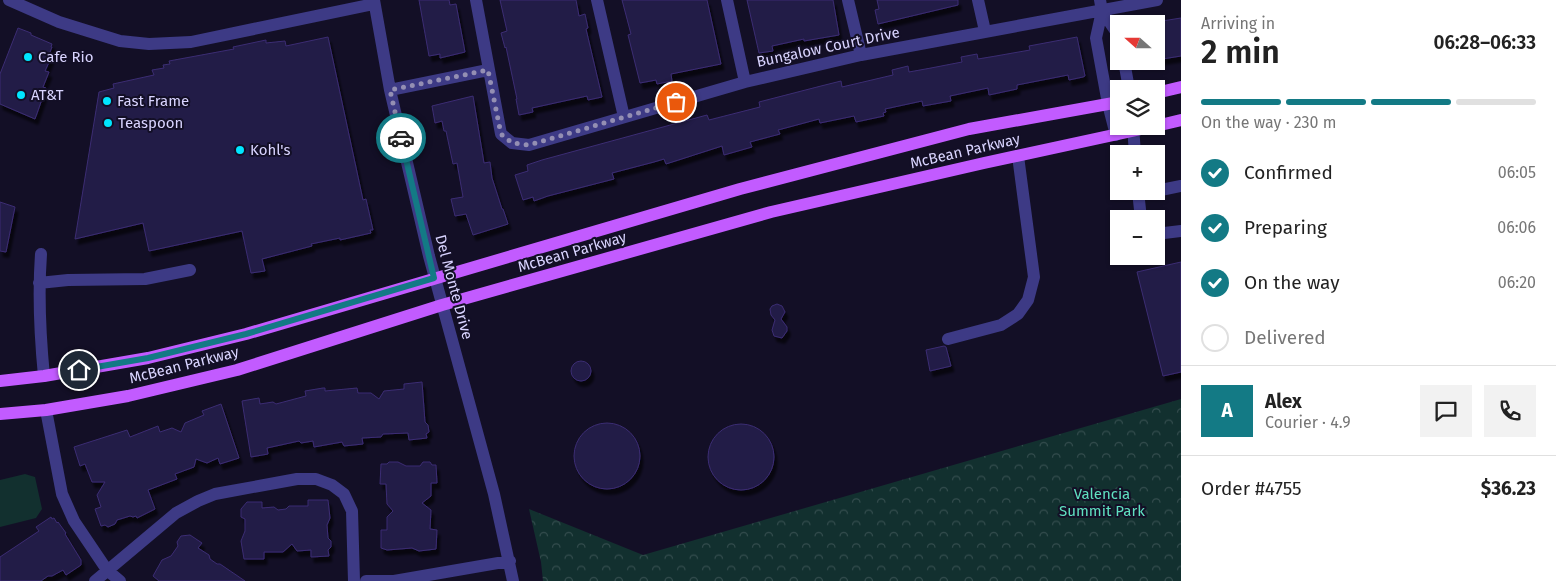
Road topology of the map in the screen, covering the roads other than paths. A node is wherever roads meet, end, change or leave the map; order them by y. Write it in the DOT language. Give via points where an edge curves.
graph roads {
  1 [pos="9,0"];
  2 [pos="476,0"];
  3 [pos="597,0"];
  4 [pos="727,0"];
  5 [pos="848,0"];
  6 [pos="978,0"];
  7 [pos="1157,0"];
  8 [pos="374,2"];
  9 [pos="1101,5"];
  10 [pos="1110,20"];
  11 [pos="985,31"];
  12 [pos="861,55"];
  13 [pos="488,70"];
  14 [pos="745,82"];
  15 [pos="1181,86"];
  16 [pos="390,90"];
  17 [pos="1165,90"];
  18 [pos="1110,92"];
  19 [pos="1110,104"];
  20 [pos="624,117"];
  21 [pos="1181,120"];
  22 [pos="1165,124"];
  23 [pos="1116,136"];
  24 [pos="1018,156"];
  25 [pos="1181,186"];
  26 [pos="1165,189"];
  27 [pos="1181,231"];
  28 [pos="1165,233"];
  29 [pos="41,254"];
  30 [pos="190,270"];
  31 [pos="434,278"];
  32 [pos="39,283"];
  33 [pos="442,305"];
  34 [pos="948,340"];
  35 [pos="44,376"];
  36 [pos="0,381"];
  37 [pos="46,410"];
  38 [pos="0,414"];
  39 [pos="510,561"];
  40 [pos="107,570"];
  41 [pos="95,581"];
  42 [pos="120,581"];
  43 [pos="354,581"];
  44 [pos="366,581"];
  45 [pos="513,581"];
  1 -- 8 [label="street" via="59,22 120,41 149,44 192,42"];
  2 -- 13 [label="street"];
  3 -- 20 [label="street"];
  4 -- 14 [label="street"];
  5 -- 12 [label="street"];
  6 -- 11 [label="street"];
  7 -- 9 [label="street, Bungalow Court Drive"];
  8 -- 16 [label="street, Del Monte Drive"];
  9 -- 10 [label="street"];
  9 -- 11 [label="street, Bungalow Court Drive"];
  9 -- 18 [label="street" via="1096,38"];
  11 -- 12 [label="street, Bungalow Court Drive"];
  12 -- 14 [label="street, Bungalow Court Drive"];
  13 -- 16 [label="street"];
  13 -- 20 [label="street, Bungalow Court Drive" via="501,134 512,143 529,145"];
  14 -- 20 [label="street, Bungalow Court Drive"];
  15 -- 17 [label="main road"];
  16 -- 31 [label="street, Del Monte Drive"];
  19 -- 31 [label="main road, McBean Parkway" via="969,129 740,189"];
  21 -- 22 [label="main road, McBean Parkway"];
  23 -- 24 [label="main road, McBean Parkway"];
  24 -- 33 [label="main road, McBean Parkway" via="771,212"];
  24 -- 34 [label="street" via="1034,277 1028,300 1018,314 1000,325"];
  25 -- 26 [label="street"];
  27 -- 28 [label="street"];
  29 -- 32 [label="street"];
  30 -- 32 [label="street" via="145,279"];
  31 -- 33 [label="street, Del Monte Drive"];
  31 -- 35 [label="main road, McBean Parkway" via="246,334 148,358"];
  32 -- 35 [label="street"];
  33 -- 37 [label="main road, McBean Parkway" via="237,370 128,396"];
  33 -- 39 [label="street, Del Monte Drive"];
  35 -- 36 [label="main road, McBean Parkway"];
  37 -- 38 [label="main road, McBean Parkway"];
  37 -- 40 [label="street" via="62,494 74,521"];
  39 -- 44 [label="street" via="394,581"];
  39 -- 45 [label="street, Del Monte Drive"];
  40 -- 41 [label="street"];
  40 -- 42 [label="street"];
  40 -- 43 [label="street" via="176,513 198,501 215,494 297,478 316,479 344,494 352,511"];
}
